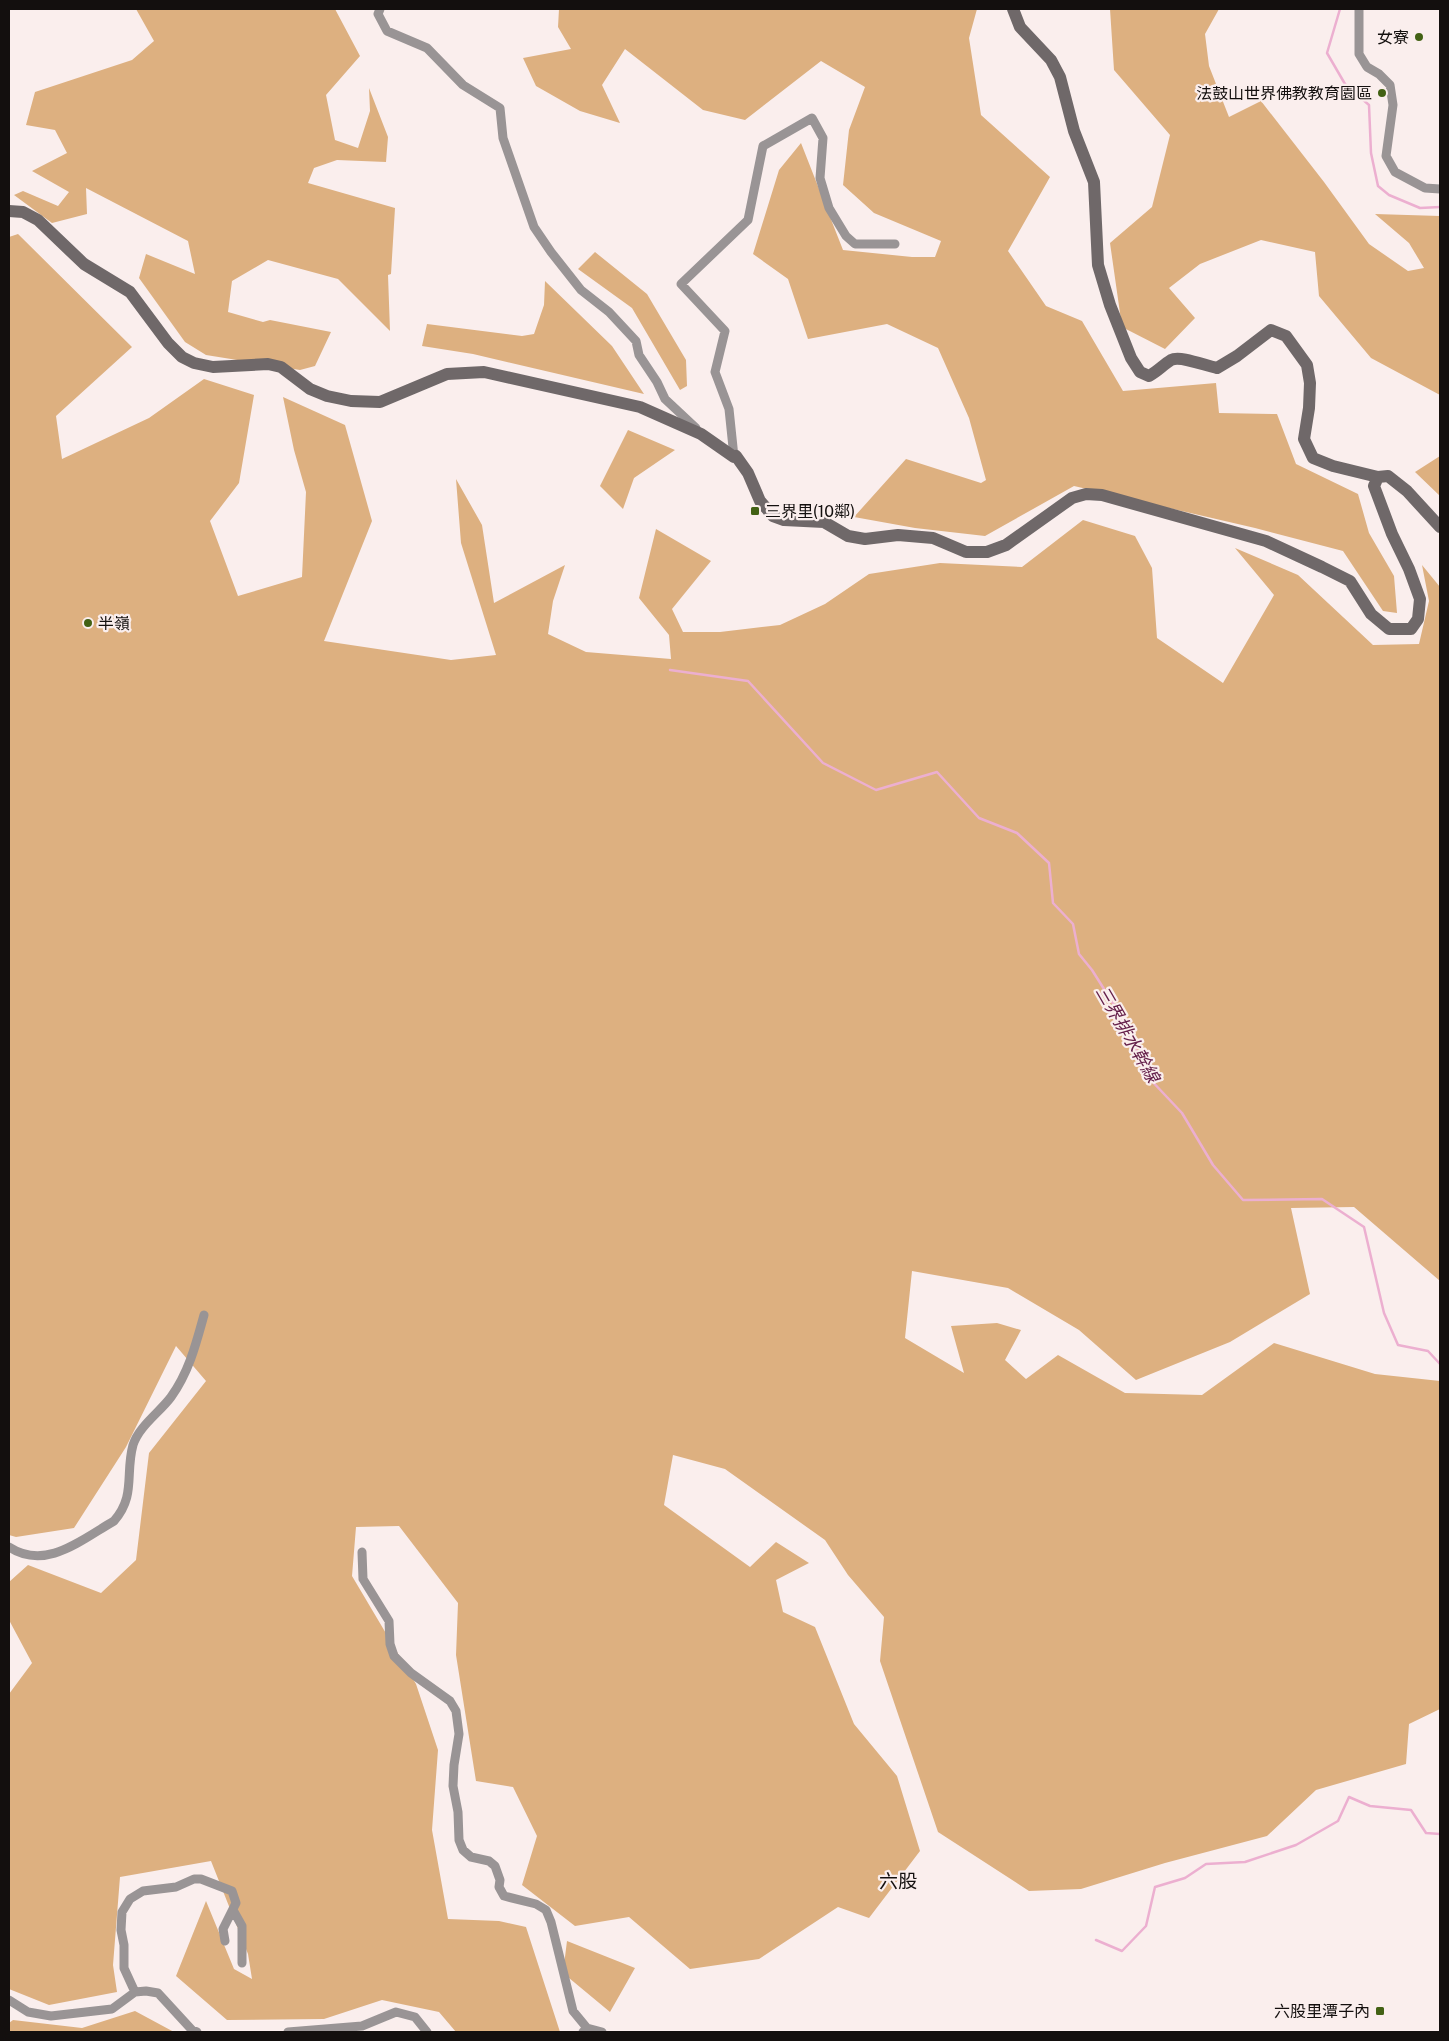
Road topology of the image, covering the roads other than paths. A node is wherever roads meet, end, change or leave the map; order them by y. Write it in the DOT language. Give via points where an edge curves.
graph roads {
  1 [pos="380,9"];
  2 [pos="1013,9"];
  3 [pos="1359,9"];
  4 [pos="1440,188"];
  5 [pos="9,212"];
  6 [pos="895,244"];
  7 [pos="701,434"];
  8 [pos="734,457"];
  9 [pos="1378,477"];
  10 [pos="1440,527"];
  11 [pos="204,1315"];
  12 [pos="9,1547"];
  13 [pos="362,1552"];
  14 [pos="233,1910"];
  15 [pos="224,1941"];
  16 [pos="242,1963"];
  17 [pos="135,1992"];
  18 [pos="9,2000"];
  19 [pos="585,2030"];
  20 [pos="197,2032"];
  21 [pos="288,2032"];
  22 [pos="427,2032"];
  23 [pos="602,2032"];
  1 -- 7 [label="street" via="378,14 387,31 427,48 463,85 500,108 503,138 534,226 550,252 582,290 609,312 636,341 639,355 665,399"];
  2 -- 9 [label="street" via="1020,27 1051,60 1060,77 1074,131 1094,182 1098,265 1130,358 1140,372 1149,376 1173,359 1217,368 1271,330 1286,336 1307,365 1310,408 1304,439 1314,458"];
  3 -- 4 [label="street" via="1359,54 1367,67 1390,85 1393,105 1386,156 1395,172 1425,188"];
  5 -- 7 [label="street" via="23,212 38,220 84,264 130,292 168,343 182,357 194,363 212,367 268,364 281,368 327,396 370,402 380,402 447,374 484,372 640,407"];
  6 -- 8 [label="street" via="855,244 846,236 829,208 820,178 823,138 812,118 763,146 748,220 681,284 725,331 715,372 729,409"];
  7 -- 8 [label="street"];
  8 -- 9 [label="street" via="748,473 760,501 773,516 784,520 824,522 848,536 865,539 898,536 933,538 966,552 988,552 1006,545 1072,498 1086,494 1102,495 1266,541 1350,581 1371,614 1389,629 1411,629 1418,619 1420,599 1374,486"];
  9 -- 10 [label="street" via="1388,476 1395,480"];
  11 -- 12 [label="street" via="188,1370 171,1397 134,1442 130,1490 120,1514 114,1521 60,1552 44,1557 20,1554"];
  13 -- 19 [label="street" via="363,1579 389,1621 394,1656 450,1701 456,1711 459,1734 453,1786 463,1850 471,1857 489,1861 495,1866 504,1896 536,1904 546,1910 573,2011"];
  14 -- 15 [label="street" via="224,1929"];
  14 -- 16 [label="street" via="242,1926"];
  14 -- 17 [label="street" via="236,1903 232,1891 201,1879 176,1887 143,1890 130,1899 122,1912 121,1930 124,1968"];
  17 -- 18 [label="street" via="112,2009 51,2016 28,2012"];
  17 -- 20 [label="street" via="158,1993"];
  19 -- 23 [label="street"];
  21 -- 22 [label="street" via="362,2026 396,2012 415,2017"];
}
